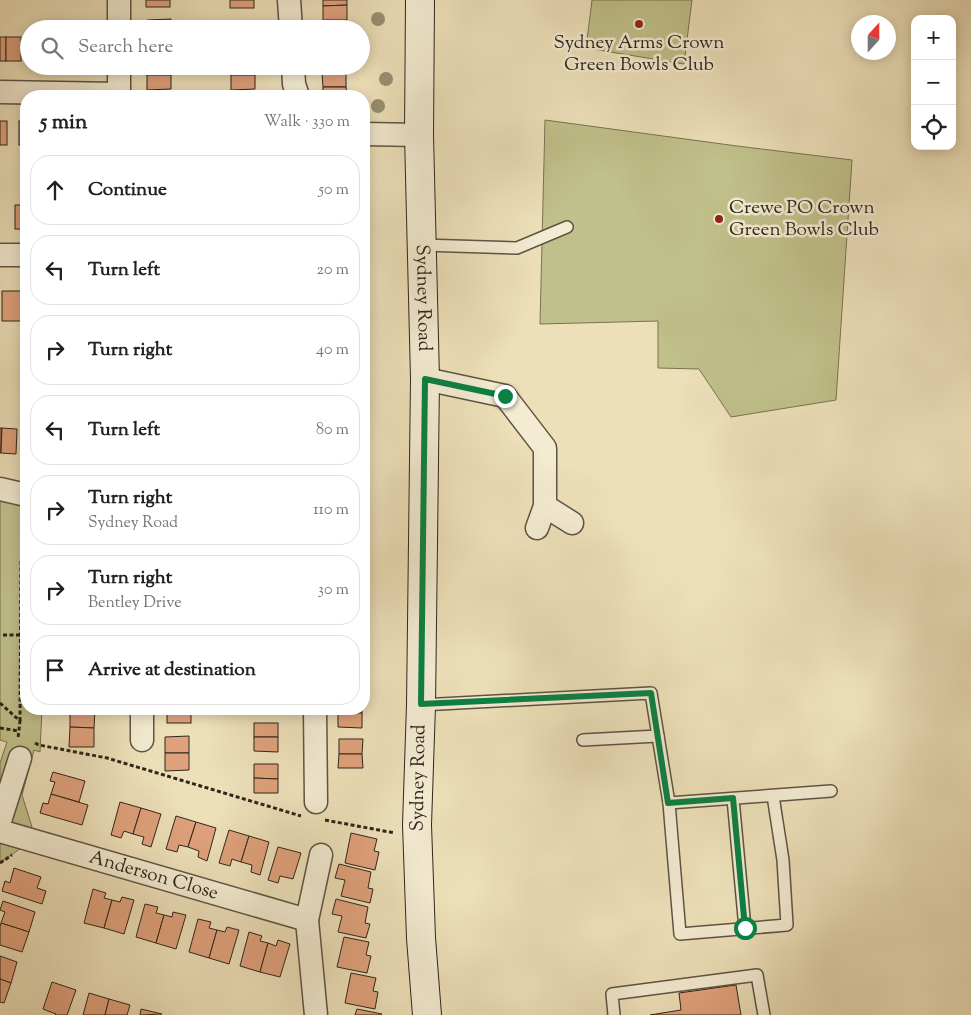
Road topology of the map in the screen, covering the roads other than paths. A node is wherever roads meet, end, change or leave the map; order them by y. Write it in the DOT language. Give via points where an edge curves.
graph roads {
  1 [pos="119,0"];
  2 [pos="289,0"];
  3 [pos="420,0"];
  4 [pos="119,20"];
  5 [pos="290,20"];
  6 [pos="119,75"];
  7 [pos="294,75"];
  8 [pos="119,90"];
  9 [pos="296,90"];
  10 [pos="0,92"];
  11 [pos="20,93"];
  12 [pos="370,134"];
  13 [pos="419,136"];
  14 [pos="567,227"];
  15 [pos="422,245"];
  16 [pos="0,255"];
  17 [pos="20,255"];
  18 [pos="425,379"];
  19 [pos="0,489"];
  20 [pos="20,494"];
  21 [pos="545,506"];
  22 [pos="572,523"];
  23 [pos="537,528"];
  24 [pos="421,704"];
  25 [pos="142,715"];
  26 [pos="315,715"];
  27 [pos="658,736"];
  28 [pos="142,740"];
  29 [pos="583,740"];
  30 [pos="26,746"];
  31 [pos="831,792"];
  32 [pos="773,796"];
  33 [pos="733,798"];
  34 [pos="668,803"];
  35 [pos="315,813"];
  36 [pos="0,820"];
  37 [pos="0,831"];
  38 [pos="321,855"];
  39 [pos="307,920"];
  40 [pos="745,928"];
  41 [pos="316,1015"];
  42 [pos="427,1015"];
  43 [pos="614,1015"];
  44 [pos="764,1015"];
  1 -- 4 [label="street"];
  2 -- 5 [label="street"];
  3 -- 13 [label="street, Sydney Road"];
  6 -- 8 [label="street"];
  7 -- 9 [label="street"];
  10 -- 11 [label="street"];
  12 -- 13 [label="street"];
  13 -- 15 [label="street, Sydney Road"];
  14 -- 15 [label="lane" via="517,248"];
  15 -- 18 [label="street, Sydney Road"];
  16 -- 17 [label="street"];
  18 -- 21 [label="street" via="505,396 545,448"];
  18 -- 24 [label="street, Sydney Road"];
  19 -- 20 [label="street"];
  21 -- 22 [label="street"];
  21 -- 23 [label="street"];
  24 -- 27 [label="lane" via="651,693"];
  24 -- 42 [label="street, Sydney Road" via="417,825"];
  25 -- 28 [label="street"];
  26 -- 35 [label="street"];
  27 -- 29 [label="lane"];
  27 -- 34 [label="lane"];
  30 -- 36 [label="street"];
  31 -- 32 [label="lane"];
  32 -- 33 [label="lane"];
  32 -- 40 [label="lane" via="784,860 787,924"];
  33 -- 34 [label="lane"];
  33 -- 40 [label="lane"];
  34 -- 40 [label="lane" via="680,934"];
  37 -- 39 [label="street, Anderson Close"];
  38 -- 39 [label="street"];
  39 -- 41 [label="street"];
  43 -- 44 [label="lane" via="612,994 757,975"];
}
